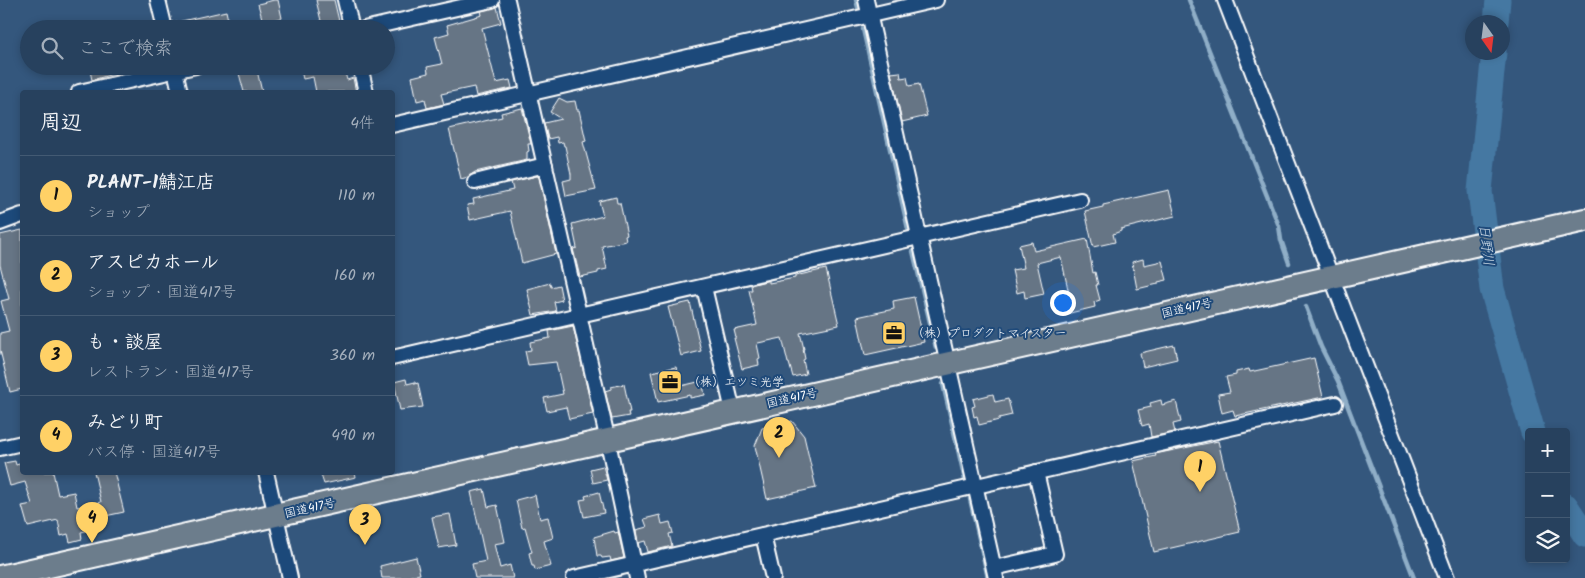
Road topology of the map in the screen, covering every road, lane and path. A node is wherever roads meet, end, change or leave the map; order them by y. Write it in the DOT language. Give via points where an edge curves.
graph roads {
  1 [pos="158,0"];
  2 [pos="345,0"];
  3 [pos="492,0"];
  4 [pos="507,0"];
  5 [pos="866,0"];
  6 [pos="936,0"];
  7 [pos="1226,0"];
  8 [pos="869,15"];
  9 [pos="163,20"];
  10 [pos="350,20"];
  11 [pos="395,22"];
  12 [pos="149,75"];
  13 [pos="176,75"];
  14 [pos="362,75"];
  15 [pos="87,90"];
  16 [pos="179,90"];
  17 [pos="366,90"];
  18 [pos="529,95"];
  19 [pos="395,124"];
  20 [pos="545,165"];
  21 [pos="475,182"];
  22 [pos="1080,200"];
  23 [pos="20,216"];
  24 [pos="1585,220"];
  25 [pos="0,224"];
  26 [pos="919,238"];
  27 [pos="1333,275"];
  28 [pos="704,288"];
  29 [pos="579,316"];
  30 [pos="395,357"];
  31 [pos="948,363"];
  32 [pos="1335,404"];
  33 [pos="733,411"];
  34 [pos="606,440"];
  35 [pos="20,443"];
  36 [pos="0,448"];
  37 [pos="1036,472"];
  38 [pos="267,475"];
  39 [pos="976,486"];
  40 [pos="276,516"];
  41 [pos="763,535"];
  42 [pos="636,571"];
  43 [pos="995,573"];
  44 [pos="0,577"];
  45 [pos="290,578"];
  46 [pos="574,578"];
  47 [pos="773,578"];
  48 [pos="1447,578"];
  1 -- 9 [label="street"];
  2 -- 10 [label="street"];
  3 -- 11 [label="street"];
  4 -- 18 [label="street"];
  5 -- 8 [label="street"];
  6 -- 8 [label="street"];
  7 -- 27 [label="street"];
  8 -- 18 [label="street"];
  8 -- 26 [label="street"];
  12 -- 15 [label="street"];
  13 -- 16 [label="street"];
  14 -- 17 [label="street"];
  18 -- 19 [label="street"];
  18 -- 20 [label="street"];
  20 -- 21 [label="street"];
  20 -- 29 [label="street"];
  22 -- 26 [label="street"];
  23 -- 25 [label="street"];
  24 -- 27 [label="highway, 国道417号"];
  26 -- 28 [label="street"];
  26 -- 31 [label="street"];
  27 -- 31 [label="highway, 国道417号"];
  27 -- 48 [label="street"];
  28 -- 29 [label="street"];
  28 -- 33 [label="street"];
  29 -- 30 [label="street"];
  29 -- 34 [label="street"];
  31 -- 33 [label="highway, 国道417号"];
  31 -- 39 [label="street"];
  32 -- 37 [label="street"];
  33 -- 34 [label="highway, 国道417号"];
  34 -- 40 [label="highway, 国道417号"];
  34 -- 42 [label="street"];
  35 -- 36 [label="street"];
  37 -- 39 [label="street"];
  37 -- 43 [label="street" via="1055,554"];
  38 -- 40 [label="street"];
  39 -- 41 [label="street"];
  39 -- 43 [label="street"];
  40 -- 44 [label="highway, 国道417号"];
  40 -- 45 [label="street"];
  41 -- 42 [label="street"];
  41 -- 47 [label="street"];
  42 -- 46 [label="street"];
}
